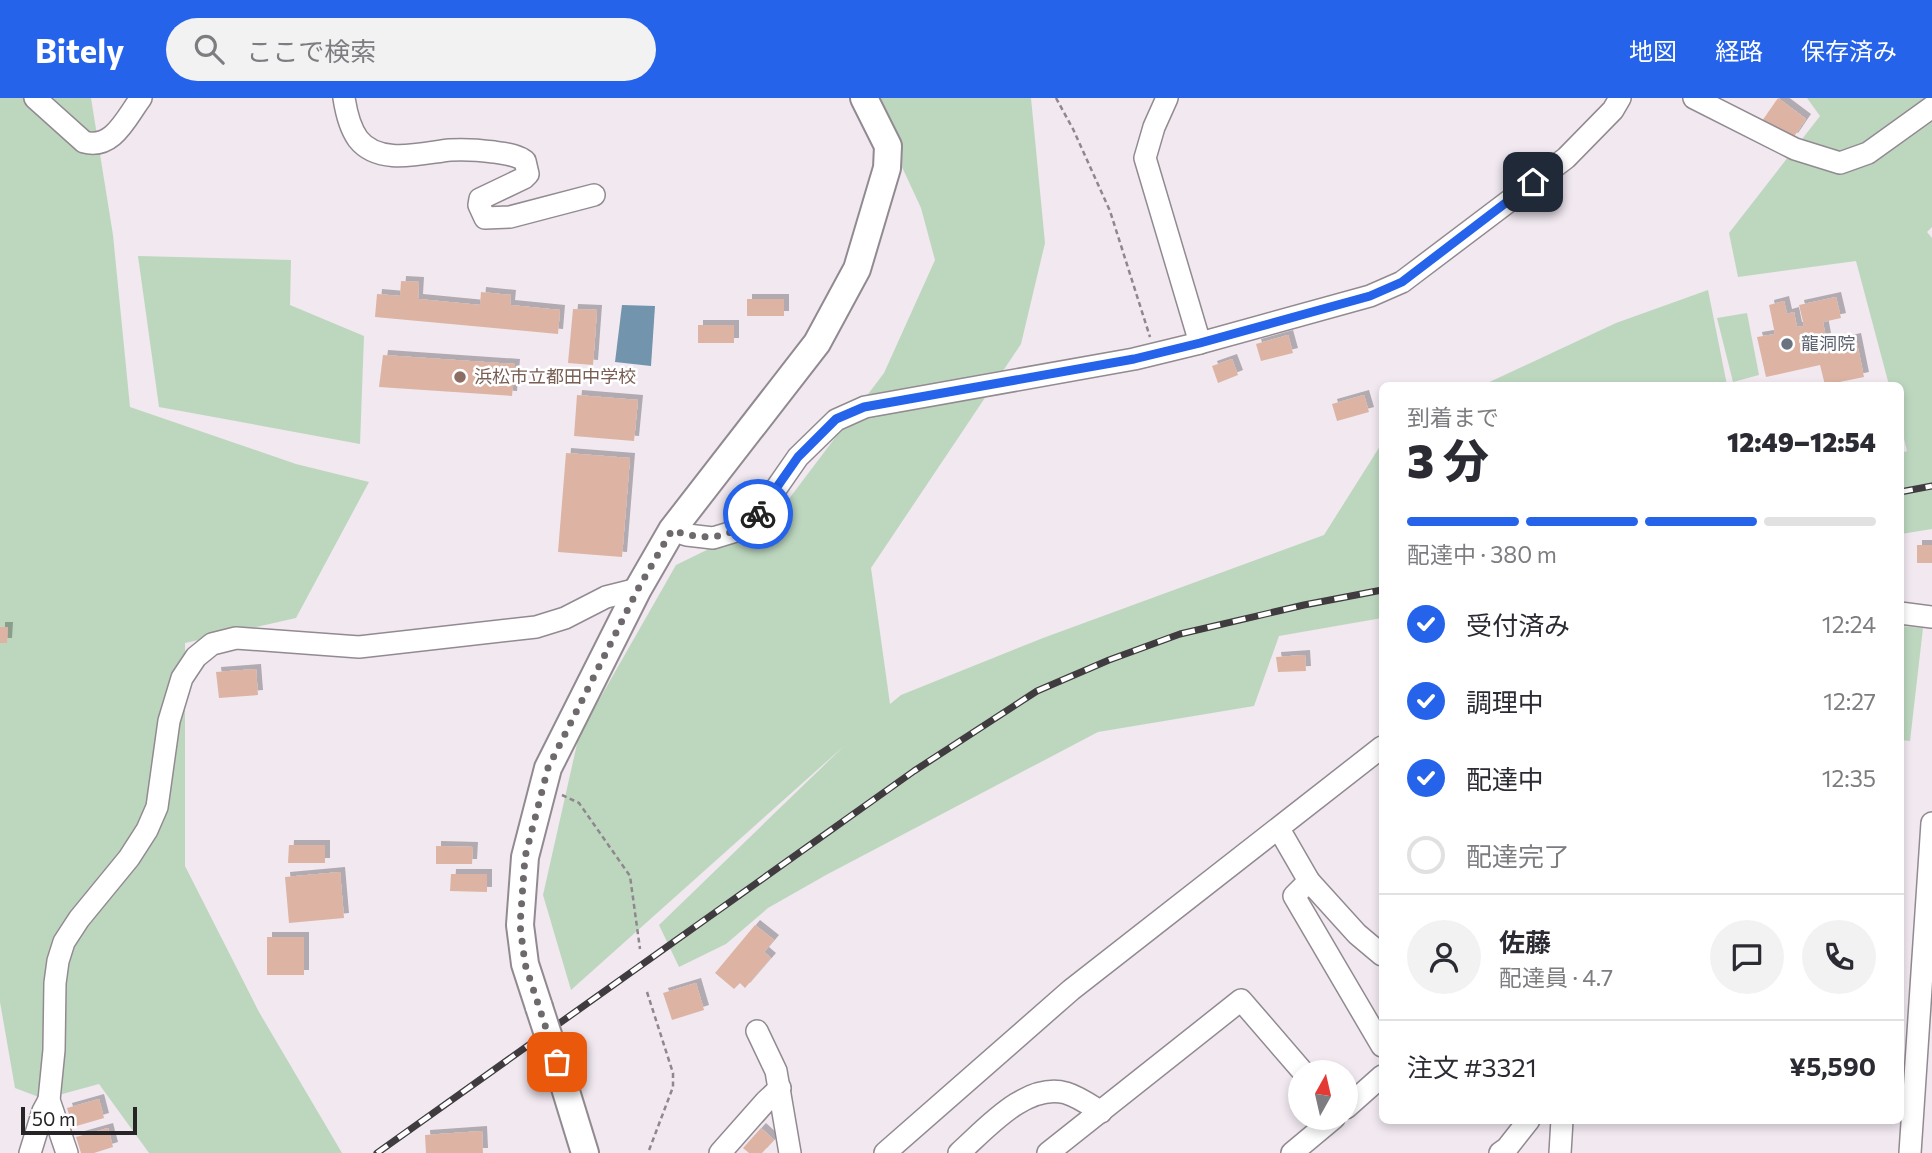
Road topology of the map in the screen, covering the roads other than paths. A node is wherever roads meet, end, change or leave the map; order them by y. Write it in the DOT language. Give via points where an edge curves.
graph roads {
  1 [pos="35,98"];
  2 [pos="141,98"];
  3 [pos="344,98"];
  4 [pos="864,98"];
  5 [pos="1167,98"];
  6 [pos="1620,98"];
  7 [pos="1694,98"];
  8 [pos="1932,107"];
  9 [pos="594,195"];
  10 [pos="1200,343"];
  11 [pos="672,530"];
  12 [pos="638,589"];
  13 [pos="1904,614"];
  14 [pos="1932,617"];
  15 [pos="1379,749"];
  16 [pos="1932,823"];
  17 [pos="1279,829"];
  18 [pos="1309,881"];
  19 [pos="1379,952"];
  20 [pos="757,1031"];
  21 [pos="1917,1031"];
  22 [pos="1379,1041"];
  23 [pos="1293,1060"];
  24 [pos="1379,1079"];
  25 [pos="780,1088"];
  26 [pos="1358,1097"];
  27 [pos="49,1100"];
  28 [pos="1101,1112"];
  29 [pos="1526,1124"];
  30 [pos="1562,1124"];
  31 [pos="1320,1130"];
  32 [pos="30,1153"];
  33 [pos="68,1153"];
  34 [pos="585,1153"];
  35 [pos="720,1153"];
  36 [pos="790,1153"];
  37 [pos="884,1153"];
  38 [pos="959,1153"];
  39 [pos="1048,1153"];
  40 [pos="1292,1153"];
  41 [pos="1500,1153"];
  42 [pos="1560,1153"];
  43 [pos="1910,1153"];
  1 -- 2 [label="street" via="83,142 96,144 116,133"];
  3 -- 9 [label="street" via="358,139 381,153 398,156 481,150 524,161 528,174 480,200 485,218 510,217"];
  4 -- 11 [label="main road" via="888,146 887,168 857,269 817,343"];
  5 -- 10 [label="street" via="1144,158"];
  6 -- 10 [label="street" via="1566,158 1402,282 1370,296"];
  7 -- 8 [label="street" via="1794,149 1840,163 1868,153"];
  10 -- 11 [label="street" via="864,407 836,419 798,457 757,516 736,531 713,538"];
  11 -- 12 [label="main road"];
  12 -- 27 [label="street" via="607,597 546,624 497,632 359,647 236,638 212,644 196,657 182,678 169,721 157,807 147,830 64,942 55,983"];
  12 -- 34 [label="main road, bridge" via="548,768 525,857 520,925 525,964"];
  13 -- 14 [label="street"];
  15 -- 17 [label="street"];
  16 -- 21 [label="street"];
  17 -- 18 [label="street"];
  17 -- 37 [label="street" via="1071,990"];
  18 -- 19 [label="street"];
  18 -- 22 [label="street" via="1294,896"];
  20 -- 25 [label="street"];
  21 -- 43 [label="street"];
  23 -- 28 [label="street" via="1241,1000"];
  24 -- 26 [label="street"];
  25 -- 35 [label="street"];
  25 -- 36 [label="street"];
  27 -- 32 [label="street"];
  27 -- 33 [label="street"];
  28 -- 38 [label="street" via="1065,1093 1042,1092 1018,1104"];
  28 -- 39 [label="street"];
  29 -- 41 [label="street"];
  30 -- 42 [label="street"];
  31 -- 40 [label="street"];
}
